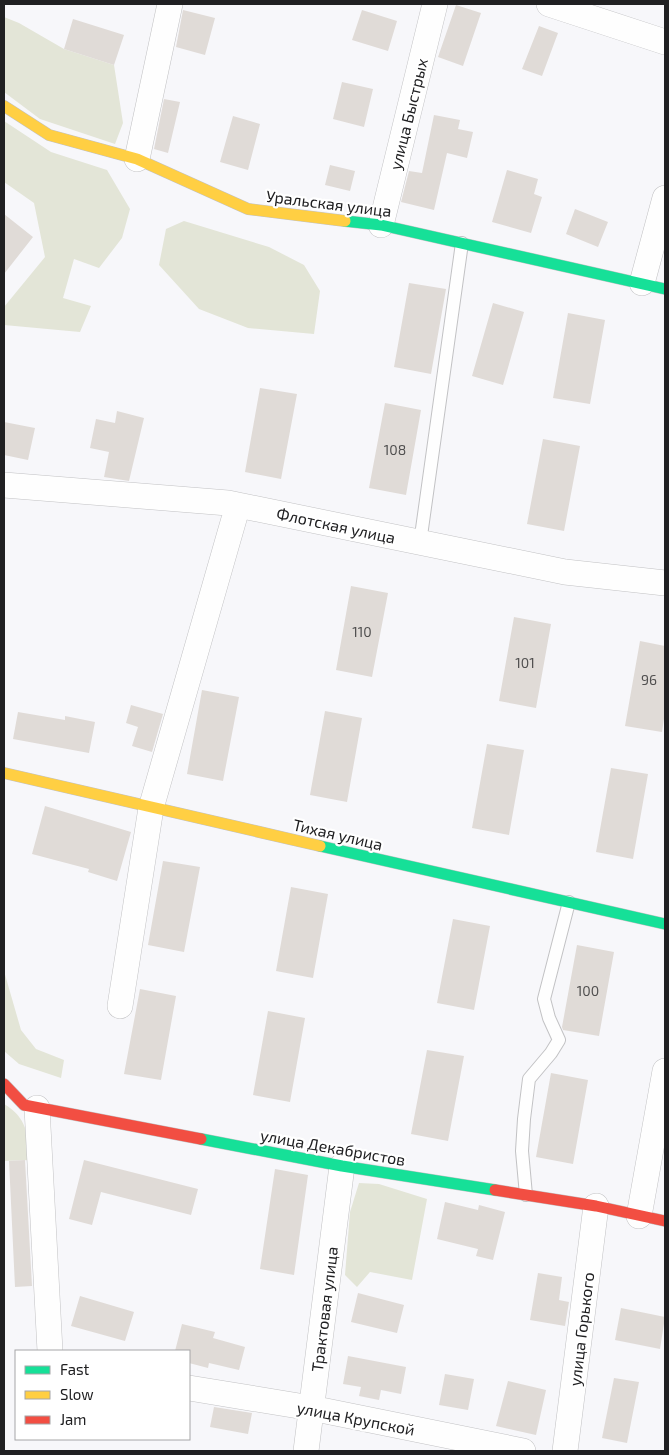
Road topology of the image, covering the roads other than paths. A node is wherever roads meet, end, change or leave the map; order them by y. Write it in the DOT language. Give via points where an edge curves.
graph roads {
  1 [pos="170,4"];
  2 [pos="435,4"];
  3 [pos="549,4"];
  4 [pos="665,42"];
  5 [pos="4,106"];
  6 [pos="137,159"];
  7 [pos="665,198"];
  8 [pos="380,224"];
  9 [pos="462,243"];
  10 [pos="654,286"];
  11 [pos="4,485"];
  12 [pos="238,505"];
  13 [pos="420,543"];
  14 [pos="665,583"];
  15 [pos="4,773"];
  16 [pos="151,808"];
  17 [pos="569,902"];
  18 [pos="665,924"];
  19 [pos="120,1006"];
  20 [pos="665,1071"];
  21 [pos="4,1084"];
  22 [pos="37,1108"];
  23 [pos="342,1166"];
  24 [pos="526,1196"];
  25 [pos="596,1206"];
  26 [pos="639,1216"];
  27 [pos="665,1222"];
  28 [pos="50,1350"];
  29 [pos="190,1388"];
  30 [pos="311,1408"];
  31 [pos="306,1451"];
  32 [pos="523,1451"];
  33 [pos="565,1451"];
  1 -- 6 [label="street"];
  2 -- 8 [label="street, улица Быстрых"];
  3 -- 4 [label="street"];
  5 -- 6 [label="street, Уральская улица" via="49,135"];
  6 -- 8 [label="street, Уральская улица" via="248,209"];
  7 -- 10 [label="street"];
  8 -- 9 [label="street, Уральская улица"];
  9 -- 10 [label="street, Уральская улица"];
  9 -- 13 [label="lane"];
  11 -- 12 [label="street, Флотская улица"];
  12 -- 13 [label="street, Флотская улица"];
  12 -- 16 [label="street"];
  13 -- 14 [label="street, Флотская улица" via="565,572"];
  15 -- 16 [label="street, Тихая улица"];
  16 -- 17 [label="street, Тихая улица"];
  16 -- 19 [label="street"];
  17 -- 18 [label="street, Тихая улица"];
  17 -- 24 [label="lane" via="544,999 559,1040 529,1079 522,1152"];
  20 -- 26 [label="street"];
  21 -- 22 [label="street, улица Декабристов" via="24,1105"];
  22 -- 23 [label="street, улица Декабристов"];
  22 -- 28 [label="street"];
  23 -- 24 [label="street, улица Декабристов"];
  23 -- 30 [label="street, Трактовая улица"];
  24 -- 25 [label="street, улица Декабристов"];
  25 -- 26 [label="street, улица Декабристов"];
  25 -- 33 [label="street, улица Горького"];
  26 -- 27 [label="street, улица Декабристов"];
  29 -- 30 [label="street, улица Крупской"];
  30 -- 31 [label="street, Трактовая улица"];
  30 -- 32 [label="street, улица Крупской"];
}
